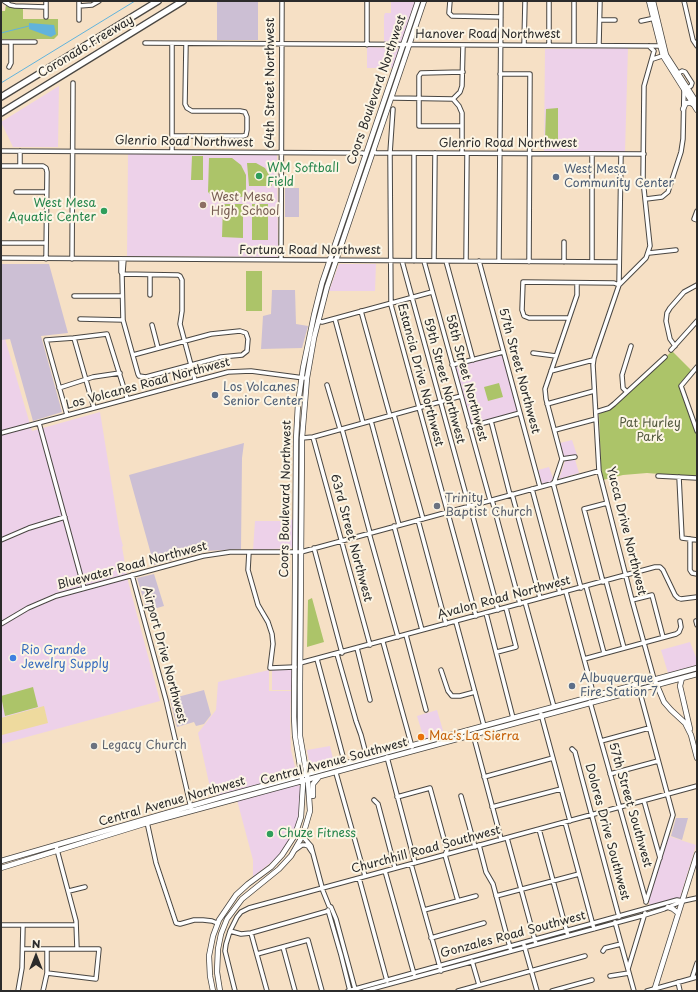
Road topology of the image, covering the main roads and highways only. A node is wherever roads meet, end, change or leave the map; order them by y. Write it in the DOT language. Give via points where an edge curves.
graph roads {
  1 [pos="158,1"];
  2 [pos="183,1"];
  3 [pos="418,1"];
  4 [pos="424,1"];
  5 [pos="649,1"];
  6 [pos="653,1"];
  7 [pos="655,18"];
  8 [pos="392,77"];
  9 [pos="1,97"];
  10 [pos="392,97"];
  11 [pos="696,106"];
  12 [pos="683,109"];
  13 [pos="1,112"];
  14 [pos="373,136"];
  15 [pos="373,151"];
  16 [pos="366,154"];
  17 [pos="366,172"];
  18 [pos="316,305"];
  19 [pos="318,320"];
  20 [pos="310,331"];
  21 [pos="311,349"];
  22 [pos="304,378"];
  23 [pos="297,422"];
  24 [pos="302,438"];
  25 [pos="296,440"];
  26 [pos="302,458"];
  27 [pos="298,552"];
  28 [pos="295,644"];
  29 [pos="300,663"];
  30 [pos="295,667"];
  31 [pos="697,668"];
  32 [pos="697,674"];
  33 [pos="682,678"];
  34 [pos="654,679"];
  35 [pos="300,685"];
  36 [pos="656,685"];
  37 [pos="691,735"];
  38 [pos="298,736"];
  39 [pos="697,758"];
  40 [pos="304,760"];
  41 [pos="299,764"];
  42 [pos="326,770"];
  43 [pos="304,775"];
  44 [pos="292,778"];
  45 [pos="318,778"];
  46 [pos="308,780"];
  47 [pos="302,782"];
  48 [pos="191,809"];
  49 [pos="310,811"];
  50 [pos="171,814"];
  51 [pos="146,821"];
  52 [pos="697,854"];
  53 [pos="1,861"];
  54 [pos="1,868"];
  55 [pos="668,907"];
  56 [pos="678,913"];
  57 [pos="217,923"];
  58 [pos="221,934"];
  59 [pos="655,990"];
  60 [pos="213,991"];
  61 [pos="220,991"];
  1 -- 9 [label="highway, Coronado Freeway"];
  2 -- 13 [label="highway, Coronado Freeway"];
  3 -- 8 [label="main road, Coors Boulevard Northwest"];
  4 -- 10 [label="main road, Coors Boulevard Northwest"];
  5 -- 7 [label="main road"];
  6 -- 7 [label="main road"];
  7 -- 11 [label="main road" via="664,56"];
  8 -- 10 [label="main road"];
  8 -- 14 [label="main road, Coors Boulevard Northwest"];
  10 -- 15 [label="main road, Coors Boulevard Northwest"];
  11 -- 12 [label="main road" via="688,103"];
  14 -- 15 [label="main road"];
  14 -- 16 [label="main road, Coors Boulevard Northwest"];
  15 -- 17 [label="main road, Coors Boulevard Northwest"];
  16 -- 17 [label="main road"];
  16 -- 18 [label="main road, Coors Boulevard Northwest"];
  17 -- 19 [label="main road, Coors Boulevard Northwest"];
  18 -- 19 [label="main road"];
  18 -- 20 [label="main road, Coors Boulevard Northwest"];
  19 -- 21 [label="main road, Coors Boulevard Northwest"];
  20 -- 21 [label="main road"];
  20 -- 22 [label="main road, Coors Boulevard Northwest"];
  21 -- 22 [label="main road, Coors Boulevard Northwest"];
  22 -- 23 [label="main road, Coors Boulevard Northwest"];
  22 -- 24 [label="main road, Coors Boulevard Northwest"];
  23 -- 24 [label="main road"];
  23 -- 25 [label="main road, Coors Boulevard Northwest"];
  24 -- 26 [label="main road, Coors Boulevard Northwest"];
  25 -- 26 [label="main road"];
  25 -- 27 [label="main road, Coors Boulevard Northwest"];
  26 -- 27 [label="main road, Coors Boulevard Northwest"];
  27 -- 28 [label="main road, Coors Boulevard Northwest"];
  27 -- 29 [label="main road, Coors Boulevard Northwest"];
  28 -- 29 [label="main road"];
  28 -- 30 [label="main road, Coors Boulevard Northwest"];
  29 -- 35 [label="main road, Coors Boulevard Northwest"];
  30 -- 35 [label="main road"];
  30 -- 38 [label="main road, Coors Boulevard Northwest"];
  31 -- 34 [label="main road, Central Avenue Northwest"];
  32 -- 33 [label="main road, Central Avenue Southwest"];
  33 -- 36 [label="main road, Central Avenue Southwest"];
  33 -- 37 [label="main road" via="680,686"];
  34 -- 36 [label="main road"];
  34 -- 42 [label="main road, Central Avenue Northwest"];
  35 -- 38 [label="main road, Coors Boulevard Northwest"];
  36 -- 37 [label="main road" via="664,702 685,723"];
  36 -- 45 [label="main road, Central Avenue Southwest"];
  37 -- 39 [label="main road"];
  38 -- 40 [label="main road, Coors Boulevard Northwest"];
  38 -- 41 [label="main road, Coors Boulevard Northwest"];
  40 -- 42 [label="main road" via="310,768"];
  40 -- 43 [label="main road, Coors Boulevard Northwest"];
  41 -- 43 [label="main road, Coors Boulevard Northwest"];
  41 -- 44 [label="main road"];
  42 -- 43 [label="main road, Central Avenue Northwest"];
  43 -- 44 [label="main road, Central Avenue Northwest"];
  43 -- 46 [label="main road"];
  43 -- 47 [label="main road"];
  44 -- 48 [label="main road, Central Avenue Northwest"];
  45 -- 46 [label="main road, Central Avenue Southwest"];
  45 -- 49 [label="main road" via="313,784"];
  46 -- 47 [label="main road, Central Avenue Southwest"];
  46 -- 49 [label="main road"];
  47 -- 48 [label="main road, Central Avenue Southwest"];
  47 -- 57 [label="main road" via="301,817 291,843 276,861 236,895"];
  48 -- 50 [label="main road, Central Avenue Southwest"];
  49 -- 58 [label="main road" via="303,835 295,850 279,869 242,899 230,914"];
  50 -- 51 [label="main road, Central Avenue Northwest"];
  51 -- 53 [label="main road, Central Avenue Northwest"];
  51 -- 54 [label="main road" via="58,852"];
  52 -- 56 [label="main road"];
  55 -- 56 [label="main road"];
  56 -- 59 [label="main road"];
  57 -- 58 [label="main road" via="221,928"];
  57 -- 60 [label="main road" via="209,956"];
  58 -- 61 [label="main road" via="217,964"];
}
